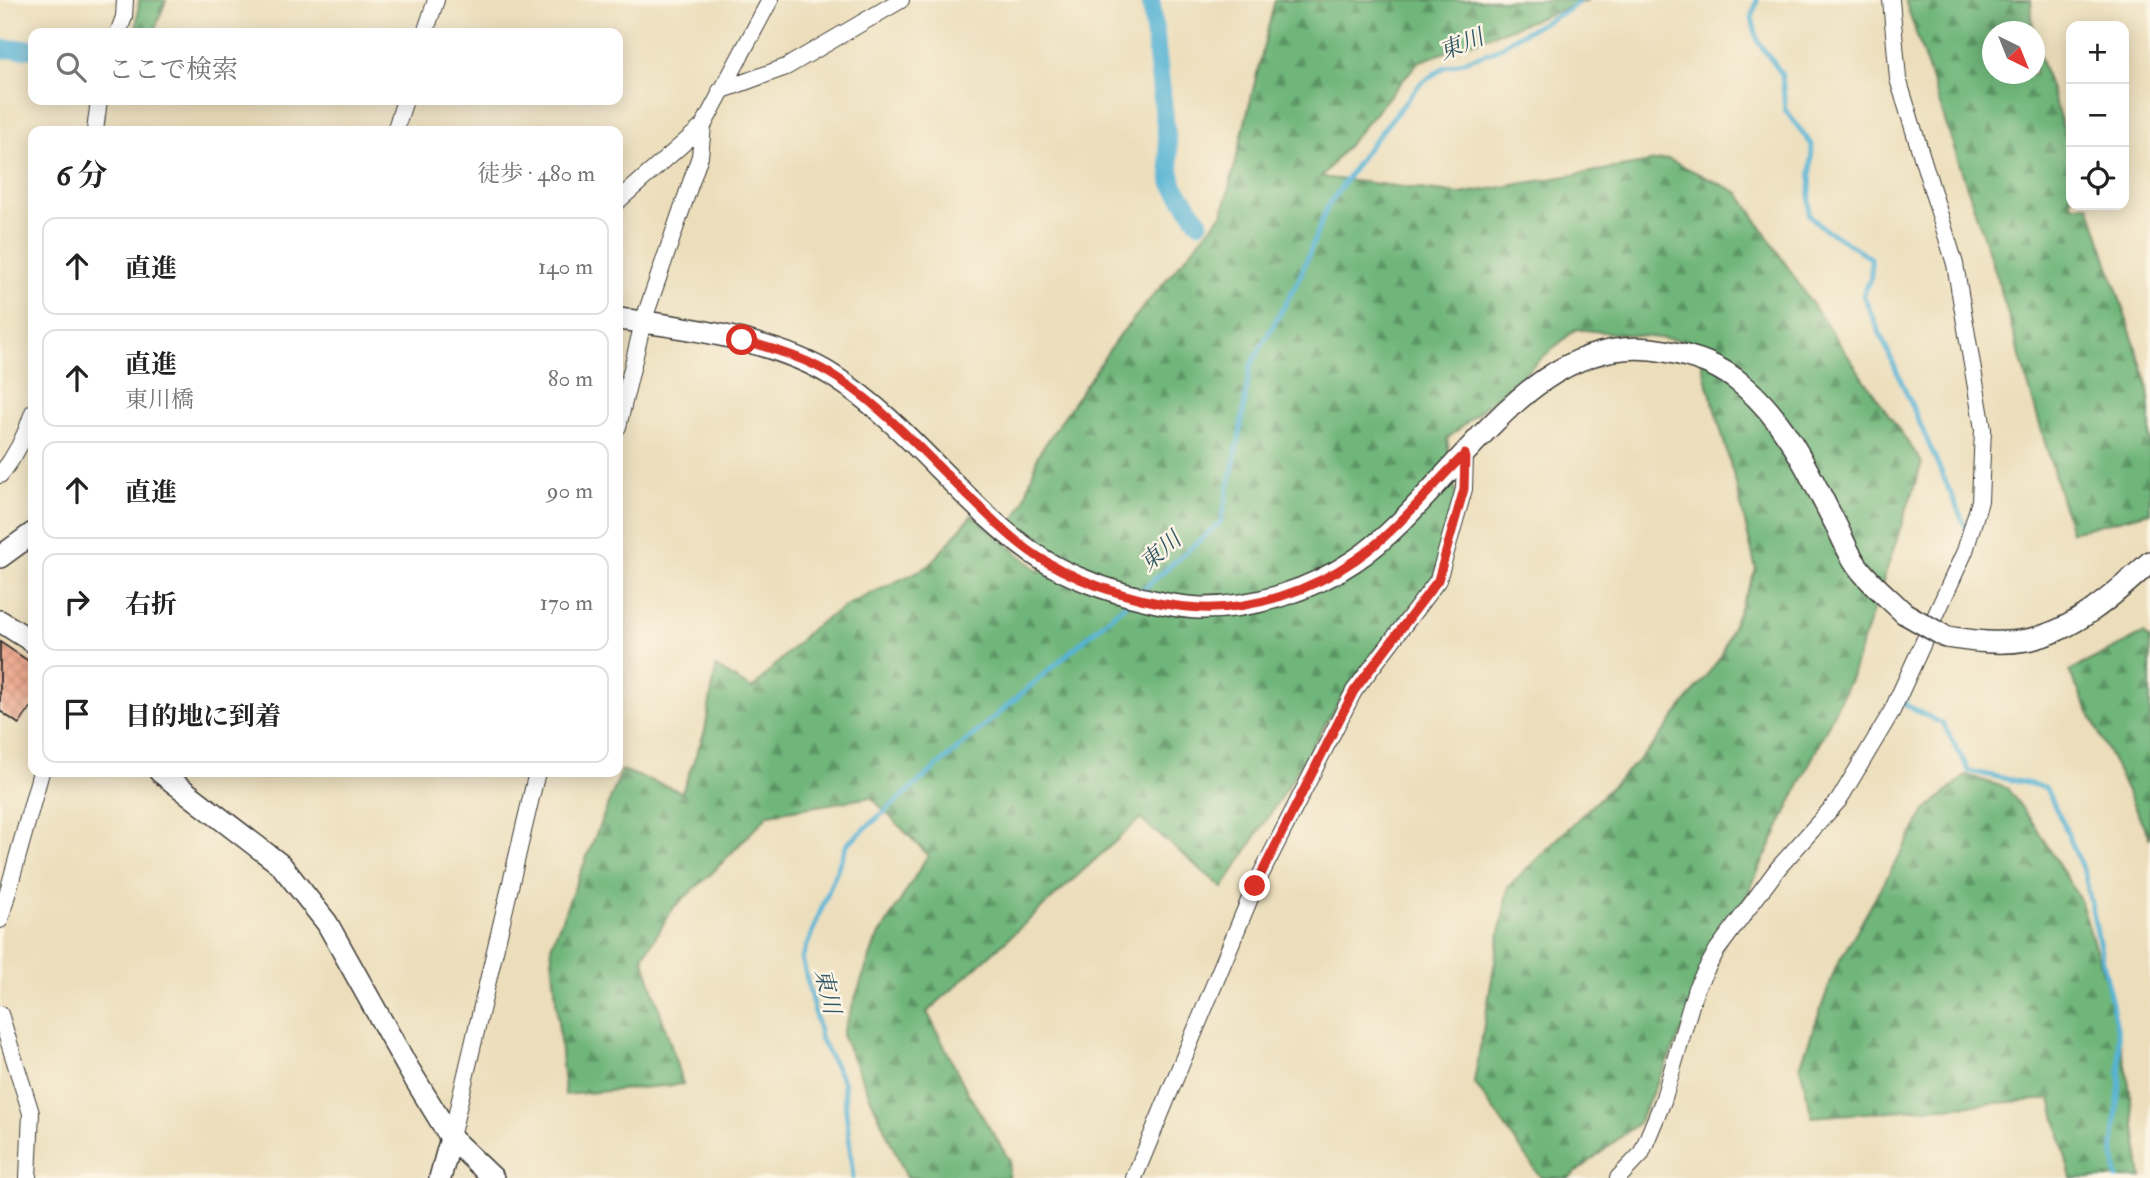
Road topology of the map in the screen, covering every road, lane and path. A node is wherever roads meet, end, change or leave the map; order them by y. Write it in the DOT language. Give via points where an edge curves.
graph roads {
  1 [pos="125,0"];
  2 [pos="436,0"];
  3 [pos="770,0"];
  4 [pos="901,0"];
  5 [pos="1891,0"];
  6 [pos="120,28"];
  7 [pos="427,28"];
  8 [pos="720,91"];
  9 [pos="98,105"];
  10 [pos="403,105"];
  11 [pos="96,126"];
  12 [pos="396,126"];
  13 [pos="704,126"];
  14 [pos="623,197"];
  15 [pos="623,320"];
  16 [pos="642,322"];
  17 [pos="623,405"];
  18 [pos="28,429"];
  19 [pos="1465,454"];
  20 [pos="0,475"];
  21 [pos="28,537"];
  22 [pos="0,557"];
  23 [pos="2150,562"];
  24 [pos="0,621"];
  25 [pos="28,639"];
  26 [pos="40,777"];
  27 [pos="167,777"];
  28 [pos="536,777"];
  29 [pos="0,920"];
  30 [pos="0,1014"];
  31 [pos="451,1138"];
  32 [pos="28,1178"];
  33 [pos="440,1178"];
  34 [pos="493,1178"];
  35 [pos="1134,1178"];
  36 [pos="1618,1178"];
  1 -- 6 [label="street"];
  2 -- 7 [label="street"];
  3 -- 8 [label="street"];
  4 -- 8 [label="street" via="786,66"];
  5 -- 36 [label="street" via="1898,79 1959,292 1983,429 1980,500 1965,551 1892,711 1839,800 1779,867 1717,950 1696,988 1663,1101 1641,1154"];
  8 -- 13 [label="street"];
  9 -- 11 [label="street"];
  10 -- 12 [label="street"];
  13 -- 14 [label="street"];
  13 -- 16 [label="street" via="700,156"];
  15 -- 16 [label="street"];
  16 -- 17 [label="street"];
  16 -- 19 [label="street" via="742,340 793,356 833,376 860,395 994,521 1045,562 1099,586 1169,604 1201,608 1238,605 1300,590 1329,576 1386,537"];
  18 -- 20 [label="street"];
  19 -- 23 [label="street, bridge" via="1509,406 1561,368 1591,355 1647,348 1718,366 1746,387 1795,446 1857,566 1904,613 1947,637 1987,643 2029,640 2086,614"];
  19 -- 35 [label="street" via="1464,489 1438,580 1354,691 1255,886"];
  21 -- 22 [label="street"];
  24 -- 25 [label="street"];
  26 -- 29 [label="street"];
  27 -- 31 [label="street" via="281,865 327,923"];
  28 -- 31 [label="street"];
  30 -- 32 [label="street" via="31,1113"];
  31 -- 33 [label="street"];
  31 -- 34 [label="street"];
}
